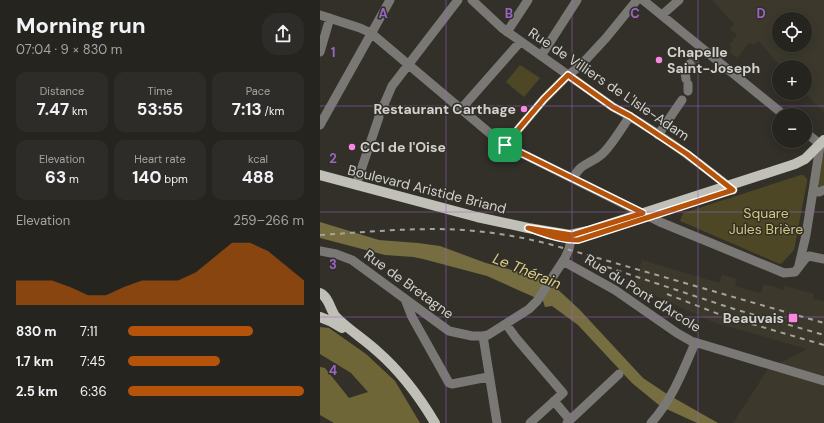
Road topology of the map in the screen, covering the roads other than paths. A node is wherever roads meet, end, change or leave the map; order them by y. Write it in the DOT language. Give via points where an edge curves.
graph roads {
  1 [pos="390,0"];
  2 [pos="458,0"];
  3 [pos="472,0"];
  4 [pos="528,0"];
  5 [pos="577,0"];
  6 [pos="637,0"];
  7 [pos="643,0"];
  8 [pos="679,0"];
  9 [pos="320,15"];
  10 [pos="662,15"];
  11 [pos="330,18"];
  12 [pos="507,32"];
  13 [pos="371,34"];
  14 [pos="520,42"];
  15 [pos="320,52"];
  16 [pos="541,56"];
  17 [pos="690,64"];
  18 [pos="408,65"];
  19 [pos="568,75"];
  20 [pos="687,85"];
  21 [pos="682,100"];
  22 [pos="775,108"];
  23 [pos="461,109"];
  24 [pos="630,116"];
  25 [pos="320,125"];
  26 [pos="658,135"];
  27 [pos="505,145"];
  28 [pos="818,149"];
  29 [pos="320,175"];
  30 [pos="573,179"];
  31 [pos="356,185"];
  32 [pos="730,188"];
  33 [pos="824,190"];
  34 [pos="813,191"];
  35 [pos="646,215"];
  36 [pos="806,235"];
  37 [pos="572,237"];
  38 [pos="320,251"];
  39 [pos="824,253"];
  40 [pos="824,259"];
  41 [pos="563,261"];
  42 [pos="799,266"];
  43 [pos="320,293"];
  44 [pos="405,299"];
  45 [pos="328,303"];
  46 [pos="320,316"];
  47 [pos="506,324"];
  48 [pos="483,336"];
  49 [pos="695,343"];
  50 [pos="618,374"];
  51 [pos="488,376"];
  52 [pos="824,381"];
  53 [pos="554,401"];
  54 [pos="569,421"];
  55 [pos="429,423"];
  56 [pos="435,423"];
  57 [pos="497,423"];
  58 [pos="530,423"];
  59 [pos="651,423"];
  1 -- 13 [label="street"];
  2 -- 18 [label="street"];
  3 -- 12 [label="street, Rue de Villiers de L'Isle-Adam"];
  4 -- 12 [label="street"];
  5 -- 16 [label="street"];
  6 -- 19 [label="street" via="606,38"];
  7 -- 10 [label="street"];
  8 -- 10 [label="street"];
  9 -- 11 [label="street"];
  10 -- 22 [label="street" via="701,50"];
  11 -- 13 [label="street"];
  11 -- 15 [label="street"];
  12 -- 14 [label="street, Rue de Villiers de L'Isle-Adam"];
  13 -- 18 [label="street"];
  13 -- 25 [label="street"];
  14 -- 16 [label="street, Rue de Villiers de L'Isle-Adam"];
  14 -- 23 [label="street"];
  16 -- 19 [label="street, Rue de Villiers de L'Isle-Adam"];
  17 -- 20 [label="street" via="685,72"];
  18 -- 23 [label="street"];
  18 -- 31 [label="street" via="390,89"];
  19 -- 24 [label="street, Rue de Villiers de L'Isle-Adam"];
  19 -- 27 [label="street"];
  21 -- 26 [label="street"];
  23 -- 27 [label="street"];
  24 -- 26 [label="street, Rue de Villiers de L'Isle-Adam"];
  24 -- 30 [label="street" via="604,152 580,167"];
  26 -- 32 [label="street, Rue de Villiers de L'Isle-Adam" via="690,156"];
  27 -- 30 [label="street"];
  28 -- 32 [label="main road" via="795,164"];
  28 -- 34 [label="street"];
  29 -- 31 [label="main road, Boulevard Aristide Briand"];
  30 -- 35 [label="street"];
  31 -- 37 [label="main road, Boulevard Aristide Briand" via="455,212"];
  32 -- 35 [label="main road"];
  33 -- 34 [label="street"];
  34 -- 36 [label="street"];
  35 -- 37 [label="main road"];
  35 -- 42 [label="street" via="781,272 793,273"];
  36 -- 39 [label="street" via="809,247"];
  36 -- 42 [label="street"];
  37 -- 41 [label="street"];
  38 -- 44 [label="street, Rue de Bretagne" via="352,260"];
  40 -- 42 [label="street" via="808,257"];
  41 -- 47 [label="street" via="537,301"];
  41 -- 49 [label="street, Rue du Pont d'Arcole" via="616,290"];
  43 -- 45 [label="main road" via="326,297"];
  44 -- 48 [label="street, Rue de Bretagne" via="449,331"];
  44 -- 51 [label="street" via="412,317 449,383"];
  45 -- 46 [label="main road" via="326,312"];
  45 -- 56 [label="main road" via="336,317 399,373"];
  46 -- 55 [label="main road" via="344,330 390,368 410,392"];
  47 -- 48 [label="street"];
  47 -- 53 [label="street" via="563,393"];
  48 -- 51 [label="street"];
  49 -- 52 [label="street, Rue du Pont d'Arcole"];
  49 -- 59 [label="street" via="672,394"];
  50 -- 54 [label="street"];
  51 -- 57 [label="street"];
  53 -- 54 [label="street"];
  53 -- 58 [label="street"];
}
